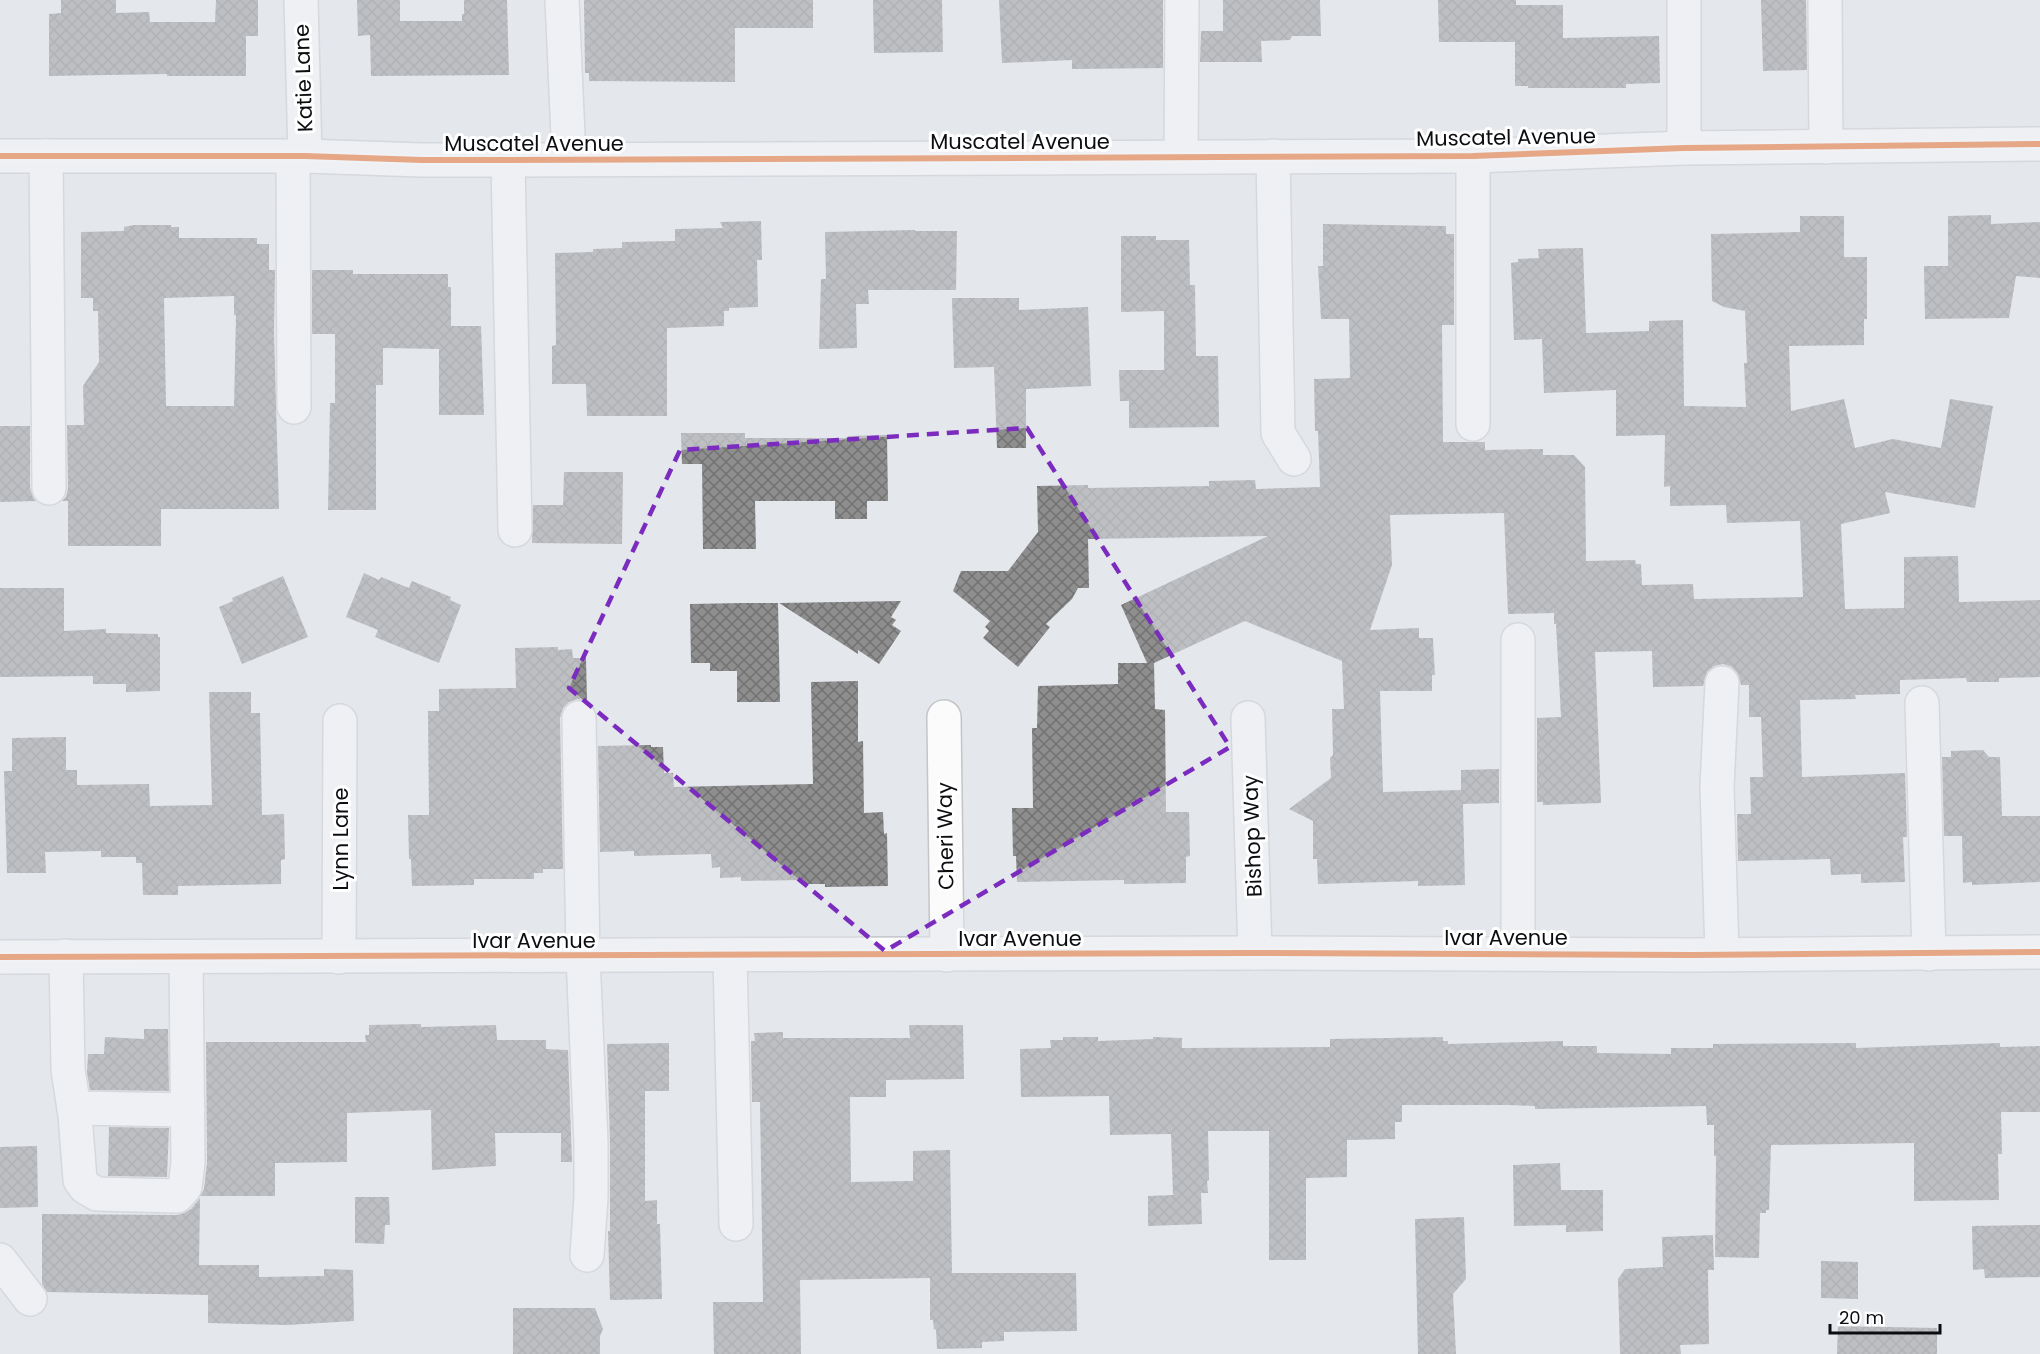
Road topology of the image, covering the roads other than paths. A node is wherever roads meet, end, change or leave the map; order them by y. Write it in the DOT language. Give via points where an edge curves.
graph roads {
  1 [pos="301,0"];
  2 [pos="562,0"];
  3 [pos="1182,0"];
  4 [pos="1684,0"];
  5 [pos="1825,0"];
  6 [pos="2040,144"];
  7 [pos="1826,147"];
  8 [pos="1684,148"];
  9 [pos="0,156"];
  10 [pos="46,156"];
  11 [pos="299,156"];
  12 [pos="1181,156"];
  13 [pos="1273,156"];
  14 [pos="1473,156"];
  15 [pos="569,159"];
  16 [pos="508,160"];
  17 [pos="294,407"];
  18 [pos="1473,424"];
  19 [pos="1294,459"];
  20 [pos="49,488"];
  21 [pos="515,530"];
  22 [pos="1518,640"];
  23 [pos="1722,683"];
  24 [pos="1922,703"];
  25 [pos="944,717"];
  26 [pos="579,718"];
  27 [pos="1248,718"];
  28 [pos="340,720"];
  29 [pos="2040,952"];
  30 [pos="1255,953"];
  31 [pos="1518,953"];
  32 [pos="1722,954"];
  33 [pos="1929,954"];
  34 [pos="947,955"];
  35 [pos="66,956"];
  36 [pos="583,956"];
  37 [pos="730,956"];
  38 [pos="0,957"];
  39 [pos="186,957"];
  40 [pos="339,957"];
  41 [pos="74,1108"];
  42 [pos="188,1110"];
  43 [pos="736,1224"];
  44 [pos="587,1255"];
  45 [pos="0,1260"];
  46 [pos="30,1299"];
  1 -- 11 [label="street, Katie Lane"];
  2 -- 15 [label="street"];
  3 -- 12 [label="street"];
  4 -- 8 [label="street"];
  5 -- 7 [label="street"];
  6 -- 7 [label="street, Muscatel Avenue"];
  7 -- 8 [label="street, Muscatel Avenue"];
  8 -- 14 [label="street, Muscatel Avenue"];
  9 -- 10 [label="street, Muscatel Avenue"];
  10 -- 11 [label="street, Muscatel Avenue"];
  10 -- 20 [label="street"];
  11 -- 16 [label="street, Muscatel Avenue"];
  11 -- 17 [label="street, Katie Lane"];
  12 -- 13 [label="street, Muscatel Avenue"];
  12 -- 15 [label="street, Muscatel Avenue"];
  13 -- 14 [label="street, Muscatel Avenue"];
  13 -- 19 [label="street" via="1278,433"];
  14 -- 18 [label="street"];
  15 -- 16 [label="street, Muscatel Avenue"];
  16 -- 21 [label="street"];
  22 -- 31 [label="street"];
  23 -- 32 [label="street" via="1717,787"];
  24 -- 33 [label="street"];
  25 -- 34 [label="street, Cheri Way"];
  26 -- 36 [label="street"];
  27 -- 30 [label="street, Bishop Way"];
  28 -- 40 [label="street, Lynn Lane"];
  29 -- 33 [label="street, Ivar Avenue"];
  30 -- 31 [label="street, Ivar Avenue"];
  30 -- 34 [label="street, Ivar Avenue"];
  31 -- 32 [label="street, Ivar Avenue"];
  32 -- 33 [label="street, Ivar Avenue"];
  34 -- 37 [label="street, Ivar Avenue"];
  35 -- 38 [label="street, Ivar Avenue"];
  35 -- 39 [label="street, Ivar Avenue"];
  35 -- 41 [label="street" via="68,1070"];
  36 -- 37 [label="street, Ivar Avenue"];
  36 -- 40 [label="street, Ivar Avenue"];
  36 -- 44 [label="street" via="591,1143"];
  37 -- 43 [label="street"];
  39 -- 40 [label="street, Ivar Avenue"];
  39 -- 42 [label="street"];
  41 -- 42 [label="street"];
  41 -- 42 [label="street" via="80,1180 85,1187 97,1194 177,1196 185,1186 188,1163"];
  45 -- 46 [label="street"];
}
